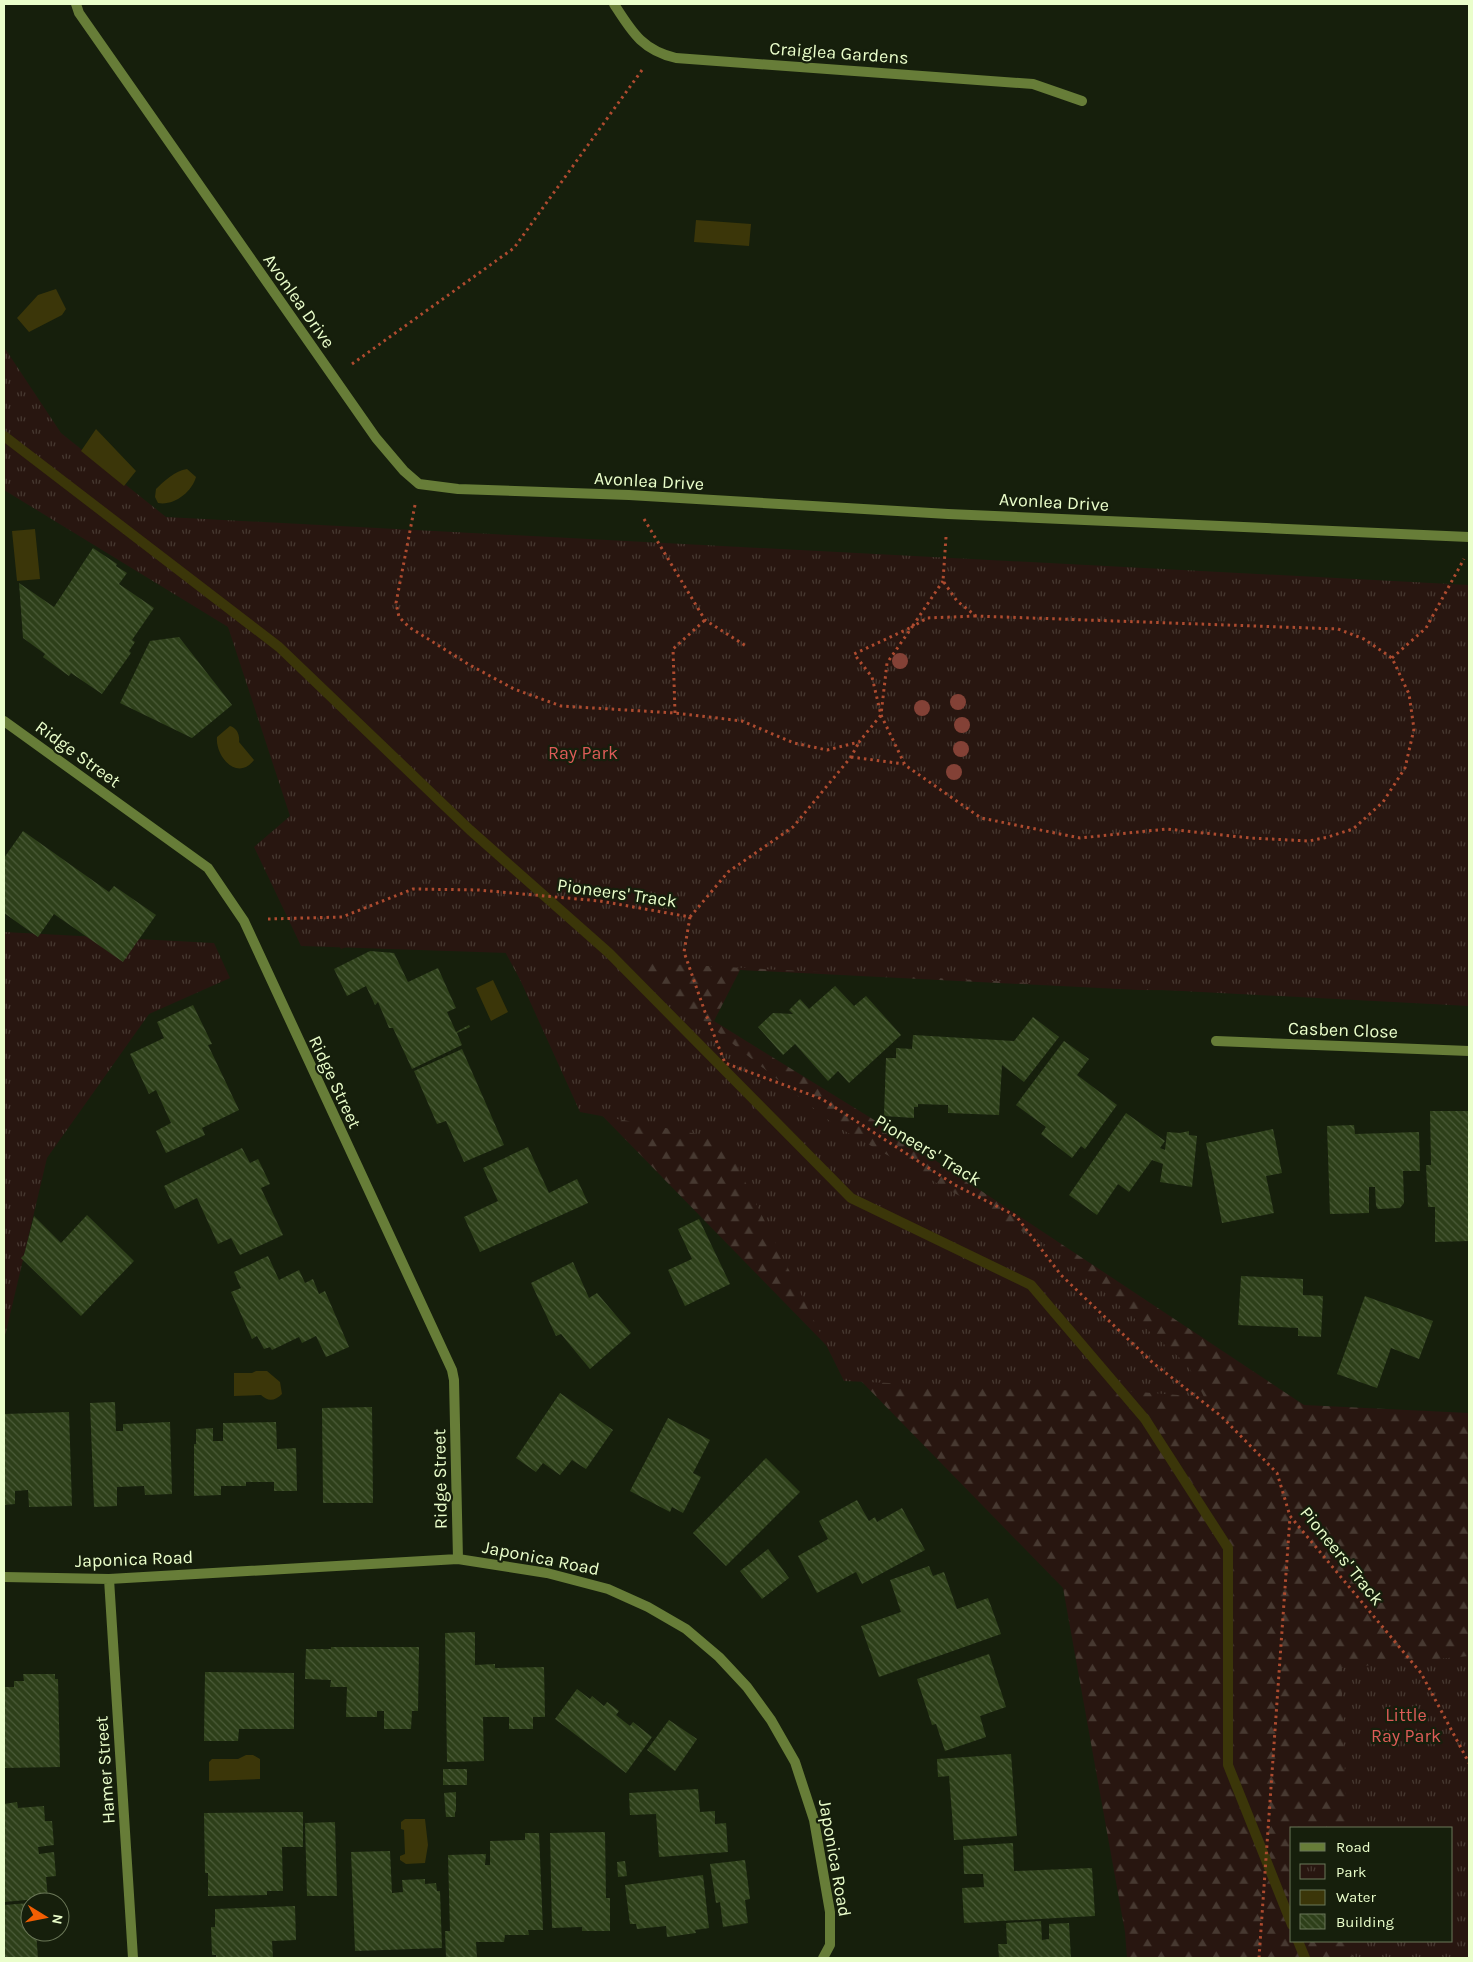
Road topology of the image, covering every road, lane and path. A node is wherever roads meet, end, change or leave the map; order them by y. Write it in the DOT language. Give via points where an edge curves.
graph roads {
  1 [pos="76,4"];
  2 [pos="614,4"];
  3 [pos="655,51"];
  4 [pos="1082,101"];
  5 [pos="333,378"];
  6 [pos="419,484"];
  7 [pos="629,495"];
  8 [pos="948,514"];
  9 [pos="1469,537"];
  10 [pos="1464,559"];
  11 [pos="943,581"];
  12 [pos="976,616"];
  13 [pos="705,620"];
  14 [pos="912,627"];
  15 [pos="746,646"];
  16 [pos="1392,658"];
  17 [pos="675,713"];
  18 [pos="881,715"];
  19 [pos="4,721"];
  20 [pos="859,742"];
  21 [pos="850,757"];
  22 [pos="905,764"];
  23 [pos="690,917"];
  24 [pos="244,921"];
  25 [pos="1216,1041"];
  26 [pos="1469,1051"];
  27 [pos="1290,1516"];
  28 [pos="458,1559"];
  29 [pos="4,1577"];
  30 [pos="109,1579"];
  31 [pos="1469,1763"];
  32 [pos="133,1958"];
  33 [pos="823,1958"];
  34 [pos="1259,1958"];
  1 -- 5 [label="street, Avonlea Drive" via="78,13"];
  2 -- 3 [label="street, Craiglea Gardens" via="638,39"];
  3 -- 4 [label="street, Craiglea Gardens" via="676,58 1033,84"];
  3 -- 5 [label="path" via="514,248"];
  5 -- 6 [label="street, Avonlea Drive" via="376,438"];
  6 -- 7 [label="street, Avonlea Drive" via="458,489"];
  6 -- 17 [label="path" via="396,603 399,617 409,627 514,688 561,706"];
  7 -- 8 [label="street, Avonlea Drive"];
  7 -- 13 [label="path"];
  8 -- 9 [label="street, Avonlea Drive"];
  8 -- 11 [label="path"];
  10 -- 16 [label="path" via="1426,628"];
  11 -- 12 [label="path" via="956,601"];
  11 -- 14 [label="path"];
  12 -- 14 [label="path" via="927,618"];
  12 -- 16 [label="path" via="1338,629 1364,639"];
  13 -- 15 [label="path"];
  13 -- 17 [label="path" via="673,649"];
  14 -- 18 [label="path" via="887,663"];
  14 -- 18 [label="path" via="854,654 872,677"];
  16 -- 22 [label="path" via="1409,694 1414,729 1405,768 1383,802 1353,829 1328,837 1309,841 1167,829 1080,838 981,818"];
  17 -- 20 [label="path" via="742,722 794,743 827,750"];
  18 -- 20 [label="path"];
  18 -- 22 [label="path"];
  19 -- 24 [label="street, Ridge Street" via="208,868"];
  20 -- 21 [label="path"];
  21 -- 22 [label="path"];
  21 -- 23 [label="path" via="793,827 728,872"];
  23 -- 24 [label="path, Pioneers' Track" via="600,901 480,890 413,889 342,917"];
  23 -- 27 [label="path, Pioneers' Track" via="684,952 725,1063 822,1099 955,1185 1016,1216 1061,1275 1153,1363 1220,1416 1277,1473"];
  24 -- 28 [label="street, Ridge Street" via="452,1370"];
  25 -- 26 [label="street, Casben Close"];
  27 -- 31 [label="path, Pioneers' Track" via="1421,1673"];
  27 -- 34 [label="path"];
  28 -- 30 [label="street, Japonica Road"];
  28 -- 33 [label="street, Japonica Road" via="547,1573 608,1589 686,1629 747,1687 795,1762 814,1820 830,1912 830,1945"];
  29 -- 30 [label="street, Japonica Road"];
  30 -- 32 [label="street, Hamer Street"];
}
